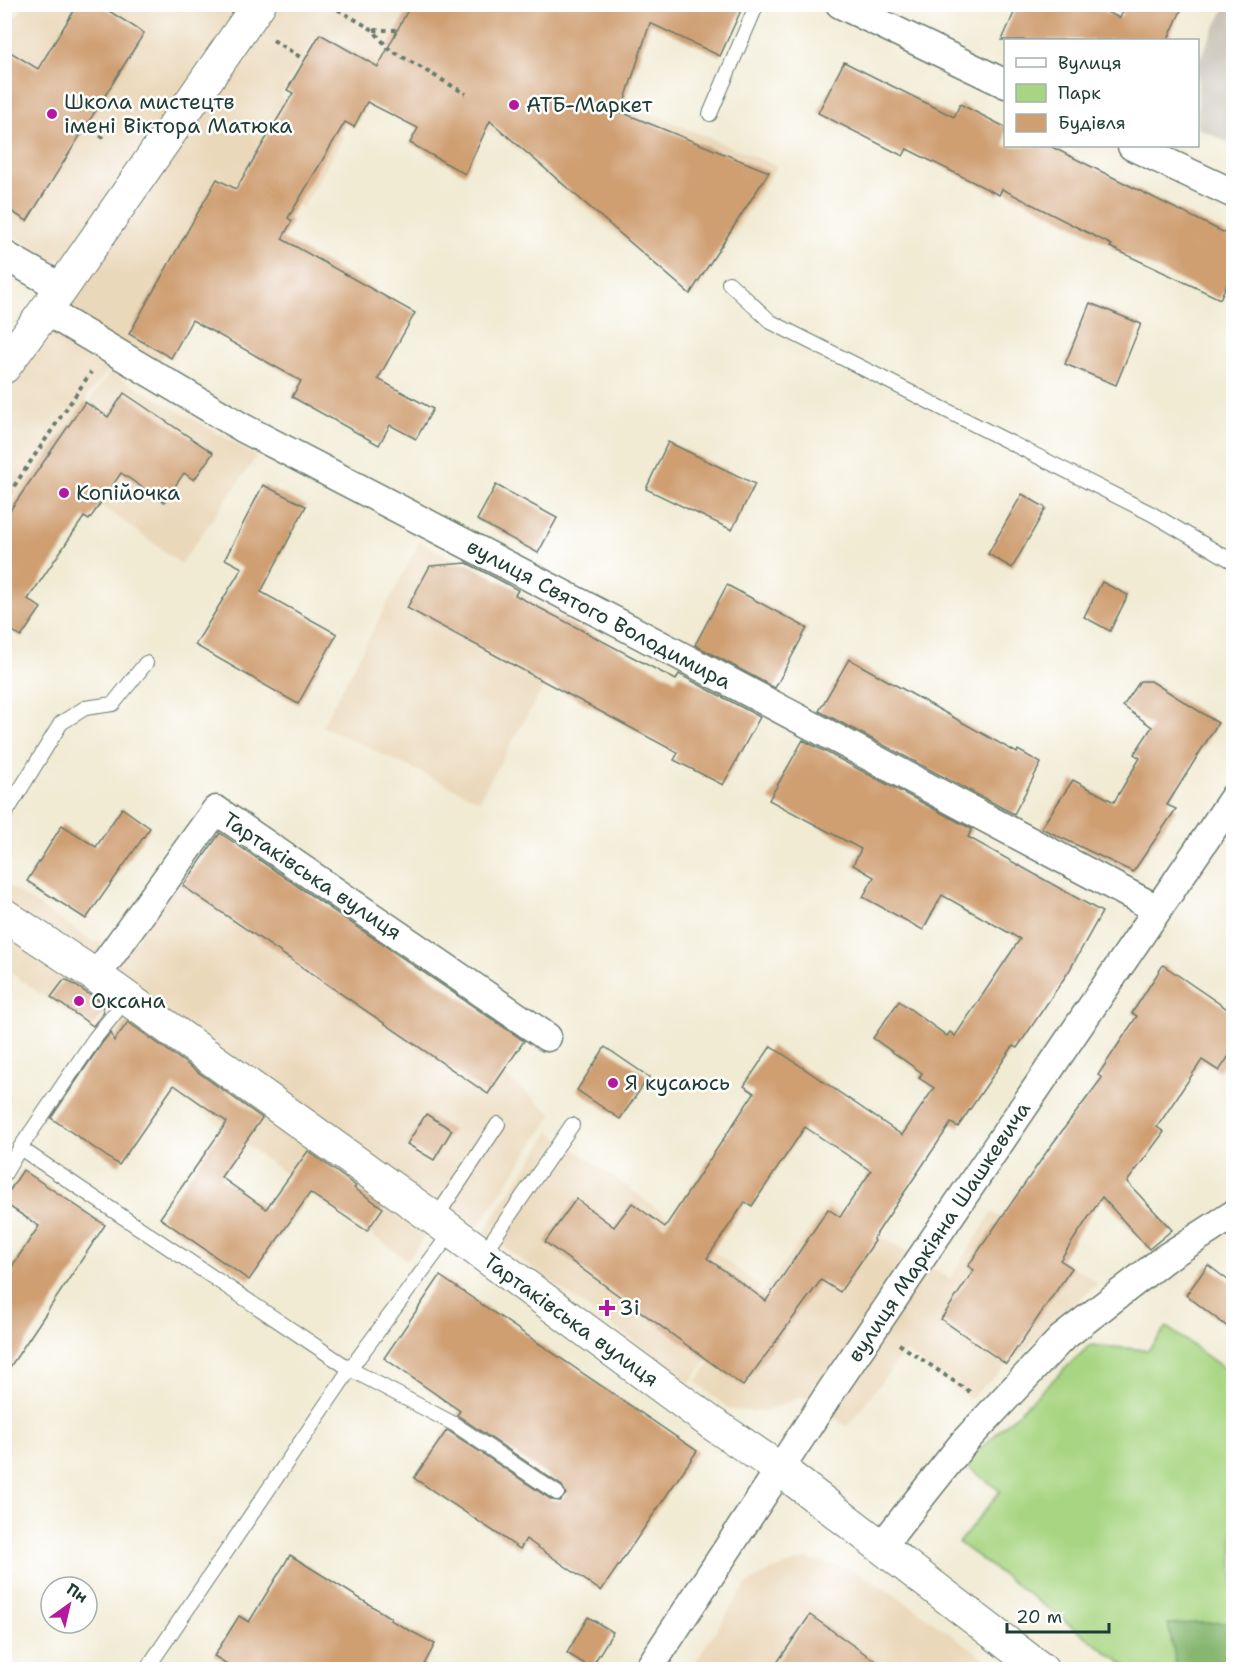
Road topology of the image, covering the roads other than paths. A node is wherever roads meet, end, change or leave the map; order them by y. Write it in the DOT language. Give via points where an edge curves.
graph roads {
  1 [pos="259,4"];
  2 [pos="757,4"];
  3 [pos="840,4"];
  4 [pos="1004,84"];
  5 [pos="710,114"];
  6 [pos="1134,147"];
  7 [pos="1233,194"];
  8 [pos="4,255"];
  9 [pos="729,283"];
  10 [pos="53,299"];
  11 [pos="4,367"];
  12 [pos="1233,562"];
  13 [pos="146,663"];
  14 [pos="1233,797"];
  15 [pos="4,816"];
  16 [pos="1157,909"];
  17 [pos="4,915"];
  18 [pos="96,976"];
  19 [pos="127,998"];
  20 [pos="547,1037"];
  21 [pos="498,1124"];
  22 [pos="572,1125"];
  23 [pos="20,1148"];
  24 [pos="4,1175"];
  25 [pos="1233,1214"];
  26 [pos="443,1225"];
  27 [pos="483,1255"];
  28 [pos="350,1369"];
  29 [pos="781,1470"];
  30 [pos="557,1493"];
  31 [pos="881,1547"];
  32 [pos="146,1670"];
  33 [pos="648,1670"];
  34 [pos="1042,1670"];
  1 -- 10 [label="street"];
  2 -- 5 [label="lane"];
  3 -- 4 [label="street"];
  6 -- 7 [label="street"];
  8 -- 10 [label="street, вулиця Святого Володимира"];
  9 -- 12 [label="lane" via="771,322 1152,514"];
  10 -- 11 [label="street"];
  10 -- 16 [label="street, вулиця Святого Володимира" via="108,347 243,428"];
  13 -- 15 [label="lane" via="113,704 85,708 61,723"];
  14 -- 16 [label="street, вулиця Маркіяна Шашкевича"];
  16 -- 29 [label="street, вулиця Маркіяна Шашкевича"];
  17 -- 18 [label="street, Тартаківська вулиця"];
  18 -- 19 [label="street, Тартаківська вулиця"];
  18 -- 20 [label="street, Тартаківська вулиця" via="216,810"];
  19 -- 23 [label="lane"];
  19 -- 26 [label="street, Тартаківська вулиця"];
  21 -- 26 [label="lane"];
  22 -- 27 [label="lane"];
  23 -- 24 [label="lane"];
  23 -- 28 [label="lane"];
  25 -- 31 [label="street" via="1164,1258 1061,1339 965,1441"];
  26 -- 27 [label="street, Тартаківська вулиця"];
  26 -- 28 [label="lane"];
  27 -- 29 [label="street, Тартаківська вулиця"];
  28 -- 30 [label="lane" via="454,1424"];
  28 -- 32 [label="lane"];
  29 -- 31 [label="street, Тартаківська вулиця"];
  29 -- 33 [label="street, вулиця Маркіяна Шашкевича"];
  31 -- 34 [label="street, Тартаківська вулиця"];
}
